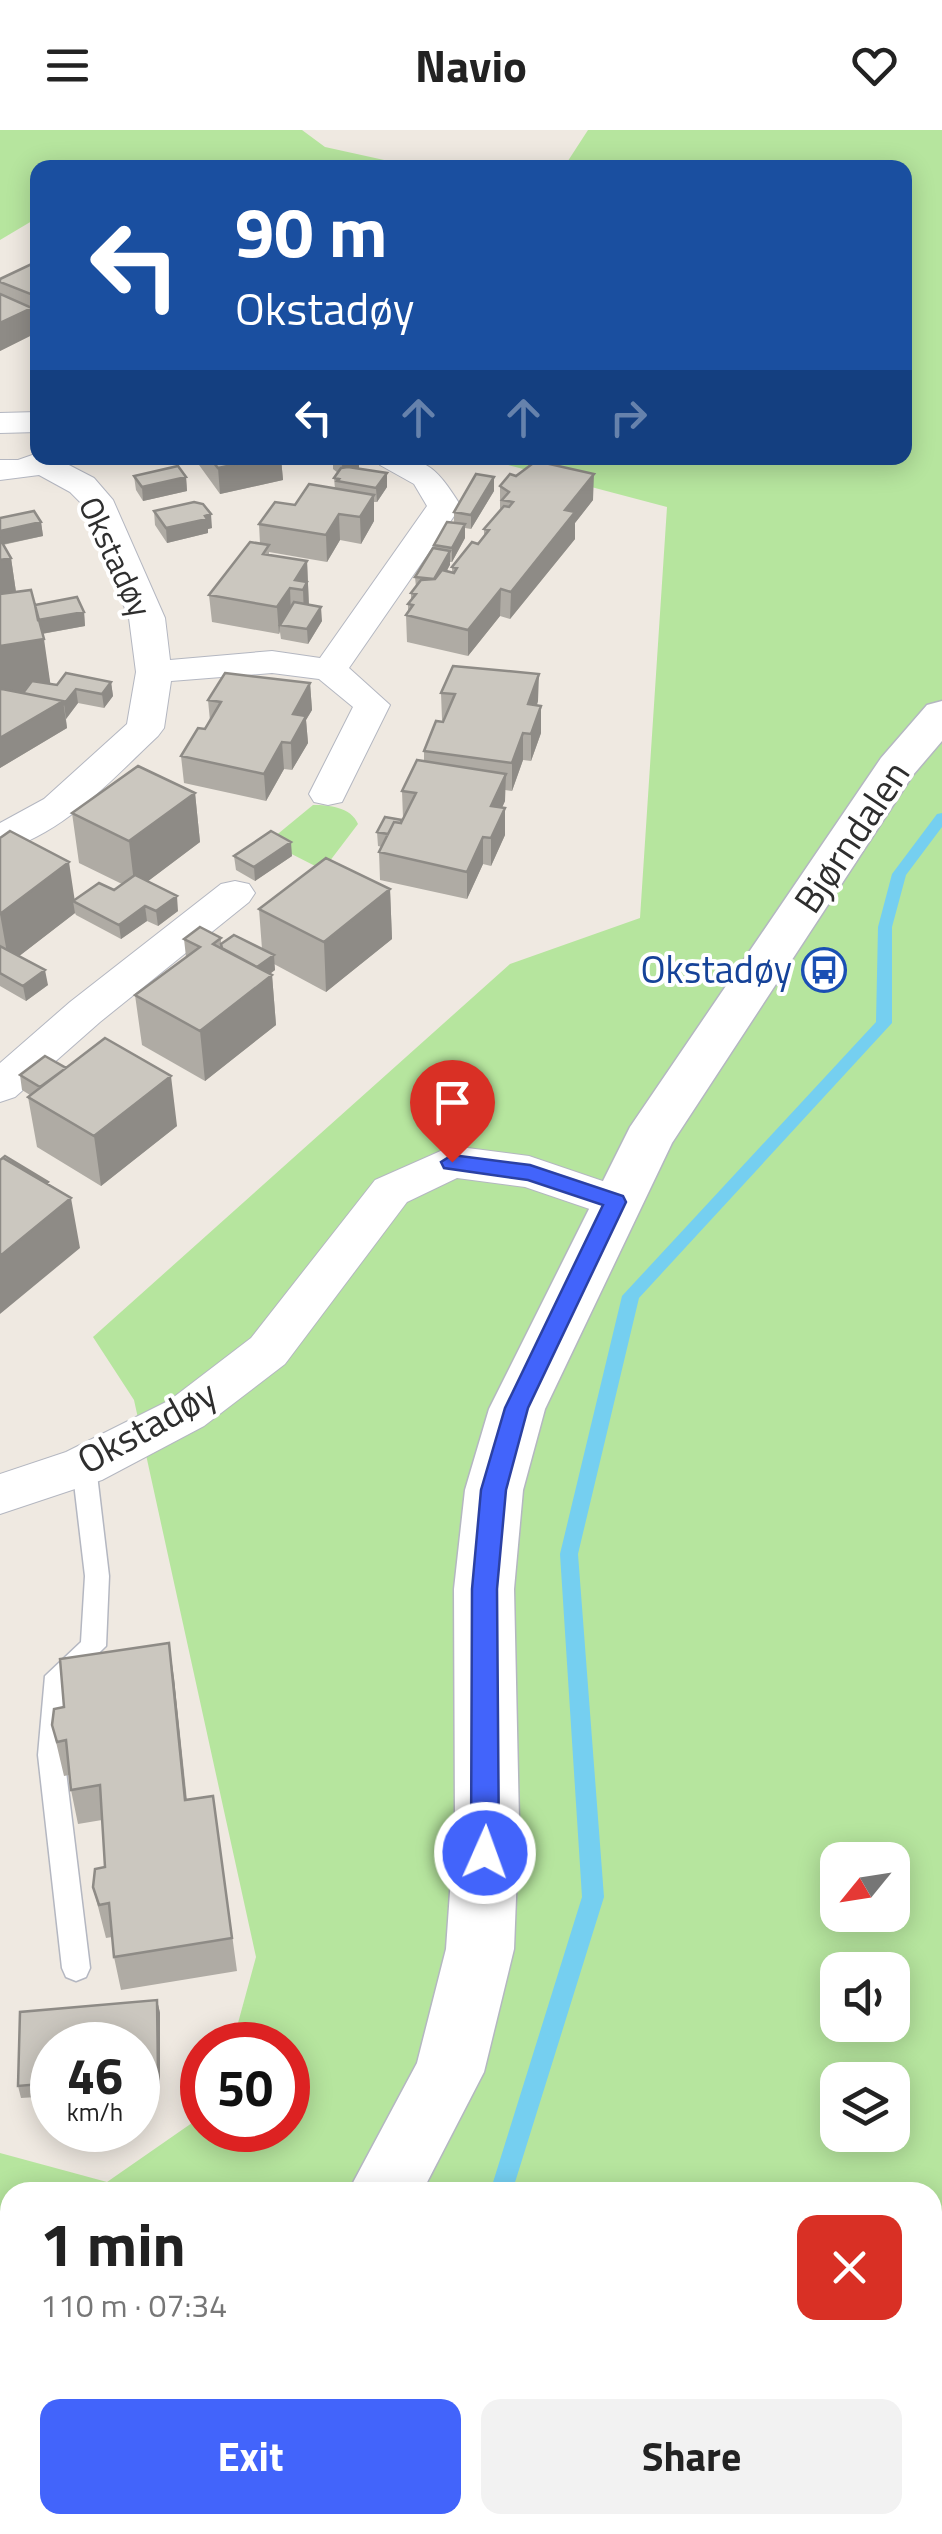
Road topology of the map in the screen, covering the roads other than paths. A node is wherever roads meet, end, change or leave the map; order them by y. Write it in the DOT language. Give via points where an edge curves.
graph roads {
  1 [pos="0,422"];
  2 [pos="30,422"];
  3 [pos="30,465"];
  4 [pos="55,465"];
  5 [pos="404,465"];
  6 [pos="0,470"];
  7 [pos="330,670"];
  8 [pos="154,672"];
  9 [pos="942,714"];
  10 [pos="328,794"];
  11 [pos="0,839"];
  12 [pos="236,893"];
  13 [pos="0,1087"];
  14 [pos="616,1202"];
  15 [pos="84,1466"];
  16 [pos="0,1494"];
  17 [pos="76,1968"];
  18 [pos="389,2182"];
  1 -- 2 [label="street"];
  3 -- 6 [label="street, Okstadøy"];
  4 -- 8 [label="street, Okstadøy" via="96,500 147,618"];
  5 -- 7 [label="street" via="427,478 444,506"];
  7 -- 8 [label="street" via="272,662"];
  7 -- 10 [label="street" via="372,705"];
  8 -- 11 [label="street, Okstadøy" via="145,728 58,807"];
  9 -- 14 [label="main road, Bjørndalen" via="886,784 648,1139"];
  12 -- 13 [label="street"];
  14 -- 15 [label="street, Okstadøy" via="530,1172 452,1162 391,1191 268,1351 187,1413"];
  14 -- 18 [label="main road, Bjørndalen" via="517,1408 494,1490 484,1589 487,1821 480,1949 449,2072"];
  15 -- 16 [label="street, Okstadøy"];
  15 -- 17 [label="lane" via="96,1576 93,1646 58,1676 52,1755"];
}
